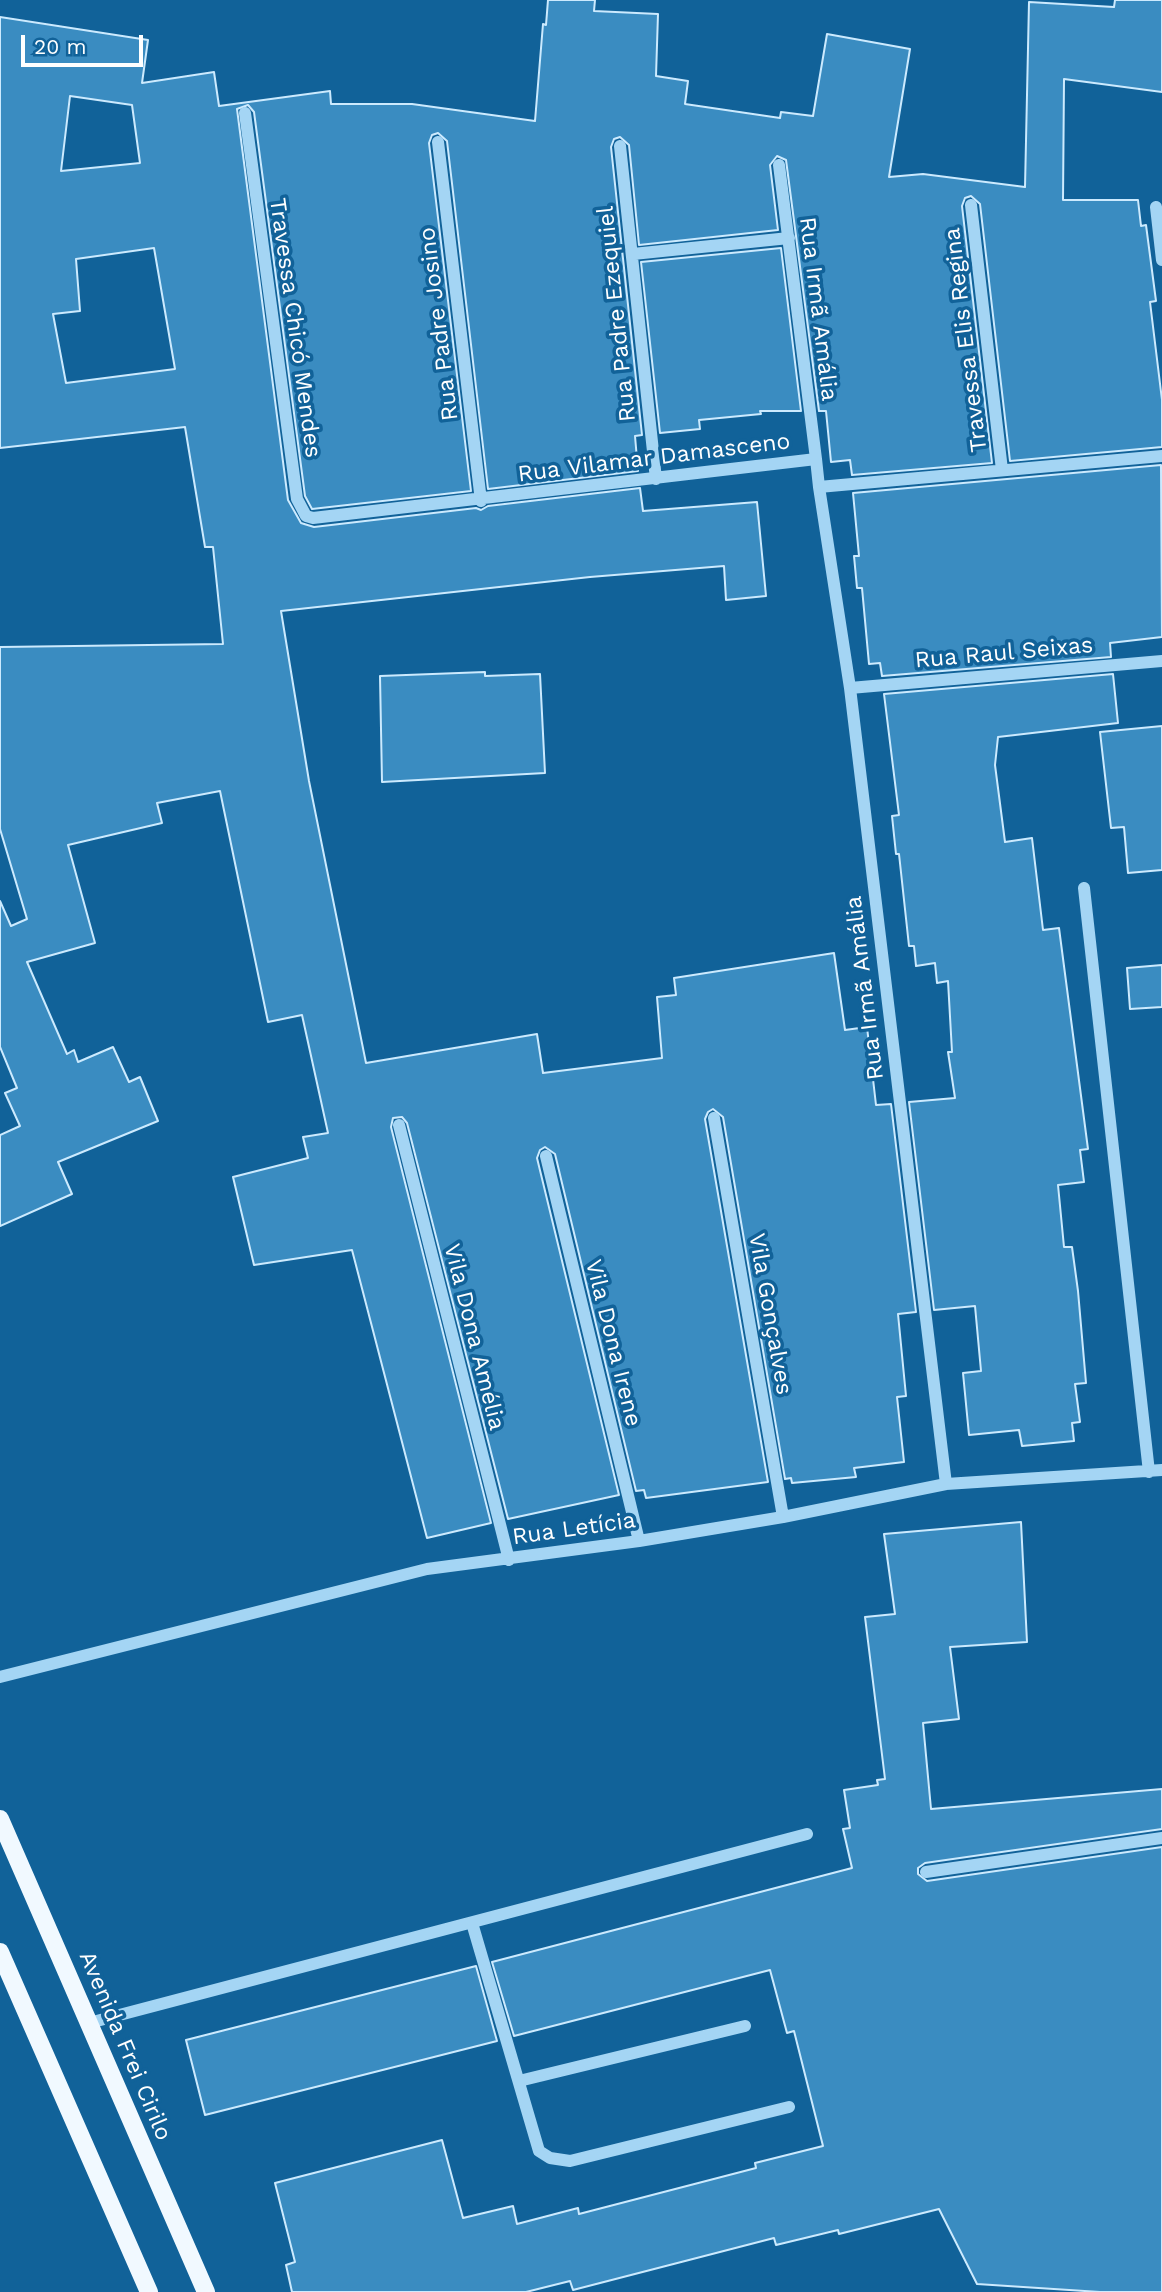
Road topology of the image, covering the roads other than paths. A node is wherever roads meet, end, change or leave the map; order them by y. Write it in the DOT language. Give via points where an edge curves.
graph roads {
  1 [pos="245,113"];
  2 [pos="438,142"];
  3 [pos="620,146"];
  4 [pos="779,165"];
  5 [pos="971,205"];
  6 [pos="1156,207"];
  7 [pos="789,238"];
  8 [pos="633,254"];
  9 [pos="1162,260"];
  10 [pos="1162,456"];
  11 [pos="816,459"];
  12 [pos="1002,470"];
  13 [pos="656,479"];
  14 [pos="820,487"];
  15 [pos="481,501"];
  16 [pos="336,516"];
  17 [pos="1162,661"];
  18 [pos="850,688"];
  19 [pos="1084,888"];
  20 [pos="715,1118"];
  21 [pos="399,1125"];
  22 [pos="546,1156"];
  23 [pos="1155,1471"];
  24 [pos="946,1484"];
  25 [pos="783,1517"];
  26 [pos="639,1541"];
  27 [pos="509,1560"];
  28 [pos="0,1677"];
  29 [pos="0,1819"];
  30 [pos="807,1834"];
  31 [pos="1162,1838"];
  32 [pos="926,1872"];
  33 [pos="472,1923"];
  34 [pos="0,1952"];
  35 [pos="89,2023"];
  36 [pos="745,2026"];
  37 [pos="519,2081"];
  38 [pos="789,2107"];
  39 [pos="149,2292"];
  40 [pos="206,2292"];
  1 -- 16 [label="street, Travessa Chicó Mendes" via="297,499 306,516"];
  2 -- 15 [label="street, Rua Padre Josino"];
  3 -- 8 [label="street, Rua Padre Ezequiel"];
  4 -- 7 [label="street, Rua Irmã Amália"];
  5 -- 12 [label="street, Travessa Elis Regina"];
  6 -- 9 [label="street"];
  7 -- 8 [label="street"];
  7 -- 11 [label="street, Rua Irmã Amália"];
  8 -- 13 [label="street, Rua Padre Ezequiel"];
  10 -- 12 [label="street"];
  11 -- 13 [label="street, Rua Vilamar Damasceno"];
  11 -- 14 [label="street, Rua Vilamar Damasceno"];
  12 -- 14 [label="street"];
  13 -- 15 [label="street, Rua Vilamar Damasceno"];
  14 -- 18 [label="street, Rua Irmã Amália"];
  15 -- 16 [label="street, Rua Vilamar Damasceno"];
  17 -- 18 [label="street, Rua Raul Seixas"];
  18 -- 24 [label="street, Rua Irmã Amália"];
  19 -- 23 [label="street"];
  20 -- 25 [label="street, Vila Gonçalves"];
  21 -- 27 [label="street, Vila Dona Amélia"];
  22 -- 26 [label="street, Vila Dona Irene"];
  23 -- 24 [label="street, Rua Letícia"];
  24 -- 25 [label="street, Rua Letícia"];
  25 -- 26 [label="street, Rua Letícia"];
  26 -- 27 [label="street, Rua Letícia"];
  27 -- 28 [label="street, Rua Letícia" via="427,1569"];
  29 -- 35 [label="main road, Avenida Frei Cirilo"];
  30 -- 33 [label="street"];
  31 -- 32 [label="street"];
  33 -- 35 [label="street"];
  33 -- 37 [label="street"];
  34 -- 39 [label="main road"];
  35 -- 40 [label="main road, Avenida Frei Cirilo"];
  36 -- 37 [label="street"];
  37 -- 38 [label="street" via="538,2151 570,2161"];
}
